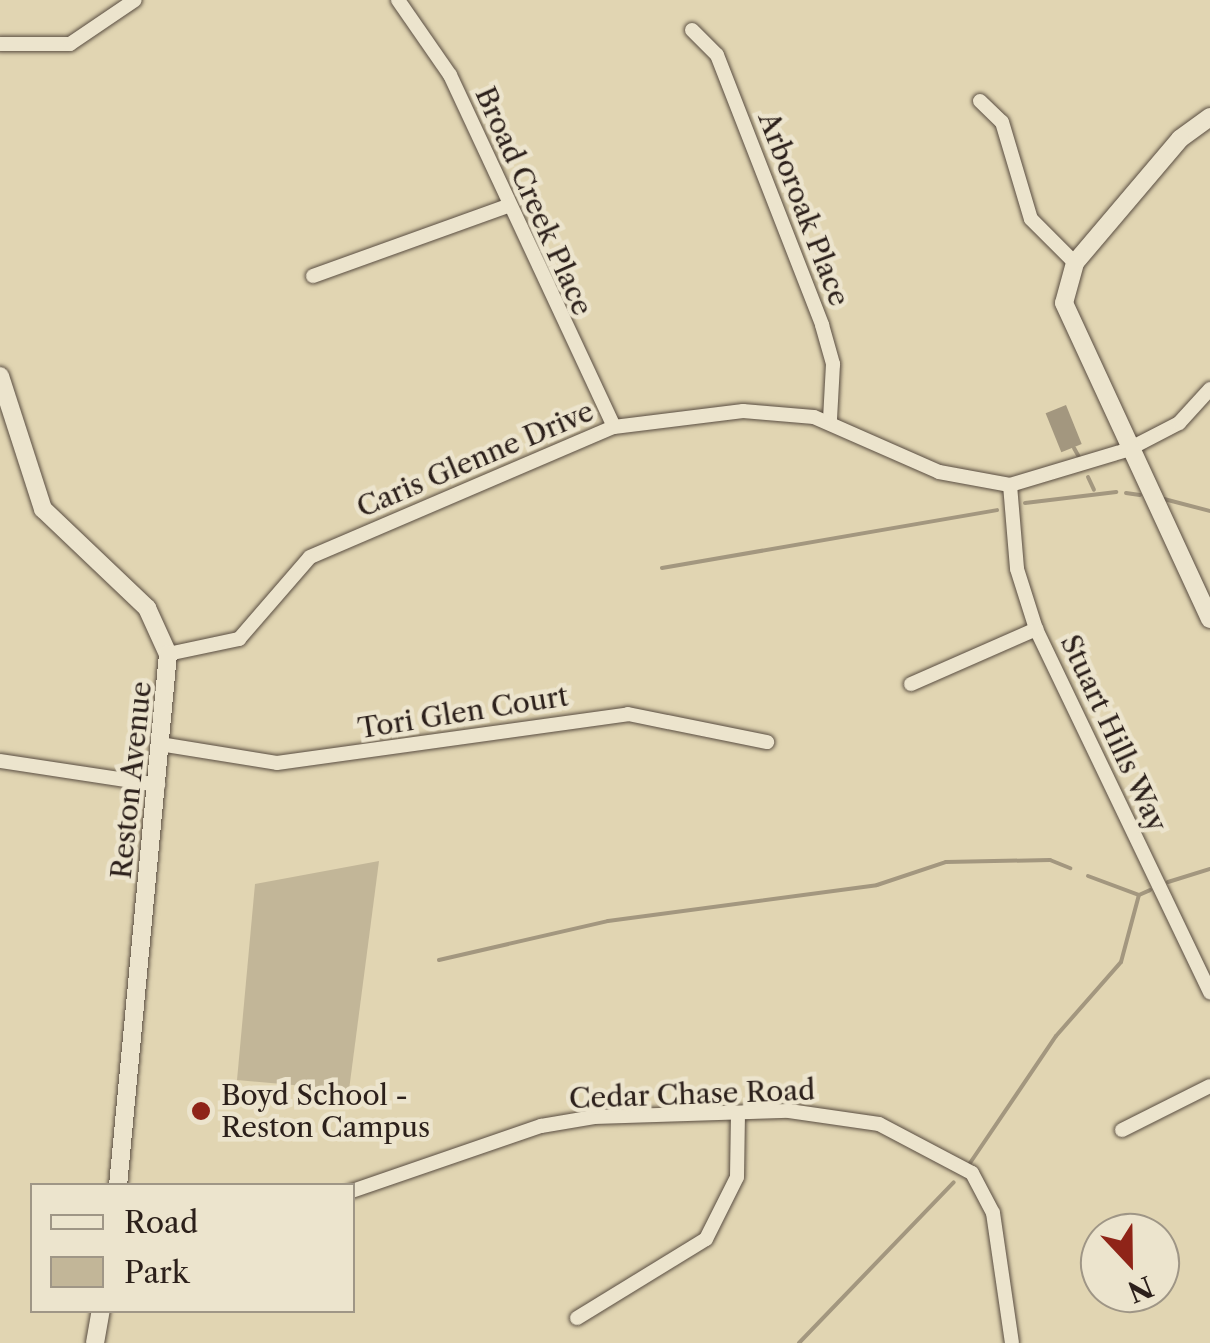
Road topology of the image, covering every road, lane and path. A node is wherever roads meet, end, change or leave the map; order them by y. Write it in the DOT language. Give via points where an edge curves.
graph roads {
  1 [pos="134,0"];
  2 [pos="398,0"];
  3 [pos="692,30"];
  4 [pos="0,44"];
  5 [pos="980,101"];
  6 [pos="1210,117"];
  7 [pos="510,205"];
  8 [pos="1075,263"];
  9 [pos="314,276"];
  10 [pos="0,376"];
  11 [pos="1210,389"];
  12 [pos="830,420"];
  13 [pos="614,427"];
  14 [pos="1127,450"];
  15 [pos="1010,485"];
  16 [pos="1210,619"];
  17 [pos="1036,628"];
  18 [pos="168,654"];
  19 [pos="911,684"];
  20 [pos="767,742"];
  21 [pos="166,745"];
  22 [pos="0,761"];
  23 [pos="158,785"];
  24 [pos="1210,992"];
  25 [pos="1210,1086"];
  26 [pos="738,1113"];
  27 [pos="1122,1130"];
  28 [pos="118,1183"];
  29 [pos="355,1189"];
  30 [pos="100,1313"];
  31 [pos="577,1318"];
  32 [pos="95,1343"];
  33 [pos="1012,1343"];
  1 -- 4 [label="street" via="70,44"];
  2 -- 7 [label="street, Broad Creek Place" via="450,74"];
  3 -- 12 [label="street, Arboroak Place" via="718,54 822,325 833,364"];
  5 -- 8 [label="street" via="1002,122 1031,219"];
  6 -- 8 [label="street" via="1180,139"];
  7 -- 9 [label="street"];
  7 -- 13 [label="street, Broad Creek Place"];
  8 -- 14 [label="street" via="1064,302"];
  10 -- 18 [label="street, Reston Avenue" via="43,509 147,608"];
  11 -- 14 [label="street, Caris Glenne Drive" via="1178,423"];
  12 -- 13 [label="street, Caris Glenne Drive" via="744,411"];
  12 -- 15 [label="street, Caris Glenne Drive" via="938,472"];
  13 -- 18 [label="street, Caris Glenne Drive" via="310,558 239,639"];
  14 -- 15 [label="street, Caris Glenne Drive"];
  14 -- 16 [label="street"];
  15 -- 17 [label="street, Stuart Hills Way" via="1017,570"];
  17 -- 19 [label="street"];
  17 -- 24 [label="street, Stuart Hills Way"];
  18 -- 21 [label="street, Reston Avenue"];
  20 -- 21 [label="street, Tori Glen Court" via="628,714 277,763"];
  21 -- 23 [label="street, Reston Avenue"];
  22 -- 23 [label="street"];
  23 -- 28 [label="street, Reston Avenue"];
  25 -- 27 [label="street"];
  26 -- 29 [label="street, Cedar Chase Road" via="541,1126"];
  26 -- 31 [label="street" via="737,1177 706,1239"];
  26 -- 33 [label="street, Cedar Chase Road" via="879,1124 972,1173 993,1214"];
  30 -- 32 [label="street"];
}
